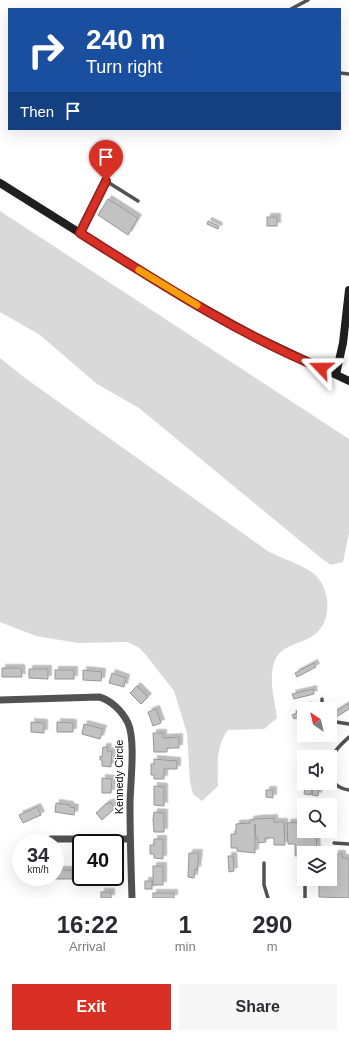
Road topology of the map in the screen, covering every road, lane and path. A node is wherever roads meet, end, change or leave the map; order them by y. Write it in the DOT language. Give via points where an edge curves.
graph roads {
  1 [pos="308,0"];
  2 [pos="293,8"];
  3 [pos="0,183"];
  4 [pos="138,201"];
  5 [pos="80,233"];
  6 [pos="349,290"];
  7 [pos="336,374"];
  8 [pos="349,381"];
  9 [pos="0,700"];
  10 [pos="337,722"];
  11 [pos="349,724"];
  12 [pos="349,737"];
  13 [pos="349,790"];
  14 [pos="64,839"];
  15 [pos="130,839"];
  16 [pos="334,843"];
  17 [pos="349,844"];
  18 [pos="264,863"];
  19 [pos="305,886"];
  20 [pos="132,898"];
  21 [pos="268,898"];
  22 [pos="306,898"];
  1 -- 2 [label="lane"];
  3 -- 5 [label="street"];
  4 -- 5 [label="lane" via="106,181"];
  5 -- 7 [label="street" via="248,334"];
  6 -- 7 [label="street" via="344,343"];
  7 -- 8 [label="street"];
  9 -- 15 [label="street, Kennedy Circle" via="99,697 109,700 128,723 131,736"];
  10 -- 11 [label="lane"];
  12 -- 13 [label="lane" via="336,749 330,767 331,780 335,785"];
  14 -- 15 [label="street"];
  15 -- 20 [label="street, Kennedy Circle"];
  16 -- 17 [label="lane"];
  18 -- 21 [label="lane" via="264,885"];
  19 -- 22 [label="lane"];
}
